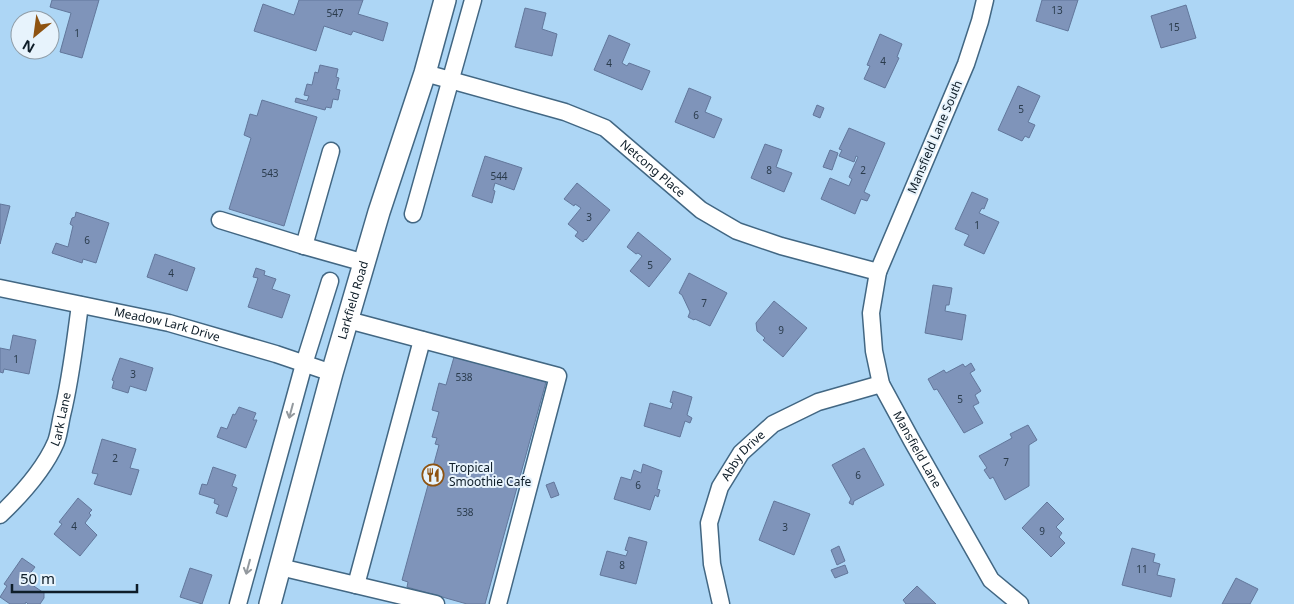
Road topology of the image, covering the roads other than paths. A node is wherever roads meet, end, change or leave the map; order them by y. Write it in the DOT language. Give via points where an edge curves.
graph roads {
  1 [pos="445,0"];
  2 [pos="473,0"];
  3 [pos="984,0"];
  4 [pos="425,73"];
  5 [pos="450,80"];
  6 [pos="331,151"];
  7 [pos="413,214"];
  8 [pos="220,220"];
  9 [pos="304,246"];
  10 [pos="365,263"];
  11 [pos="878,272"];
  12 [pos="330,281"];
  13 [pos="0,288"];
  14 [pos="80,304"];
  15 [pos="348,320"];
  16 [pos="422,340"];
  17 [pos="304,364"];
  18 [pos="332,373"];
  19 [pos="881,384"];
  20 [pos="0,515"];
  21 [pos="280,567"];
  22 [pos="356,585"];
  23 [pos="238,604"];
  24 [pos="270,604"];
  25 [pos="436,604"];
  26 [pos="498,604"];
  27 [pos="721,604"];
  28 [pos="1020,604"];
  1 -- 4 [label="main road, Larkfield Road"];
  2 -- 5 [label="street"];
  3 -- 11 [label="street, Mansfield Lane South" via="966,64"];
  4 -- 5 [label="street, Netcong Place"];
  4 -- 10 [label="main road, Larkfield Road"];
  5 -- 7 [label="street"];
  5 -- 11 [label="street, Netcong Place" via="565,112 605,128 701,210 737,232"];
  6 -- 9 [label="street"];
  8 -- 9 [label="street"];
  9 -- 10 [label="street"];
  10 -- 15 [label="main road, Larkfield Road"];
  11 -- 19 [label="street, Mansfield Lane" via="871,313"];
  12 -- 17 [label="street"];
  13 -- 14 [label="street, Meadow Lark Drive"];
  14 -- 17 [label="street, Meadow Lark Drive" via="169,323"];
  14 -- 20 [label="street, Lark Lane" via="65,405 56,441 37,475"];
  15 -- 16 [label="street"];
  15 -- 18 [label="main road, Larkfield Road"];
  16 -- 22 [label="street"];
  16 -- 26 [label="street" via="558,376"];
  17 -- 18 [label="street, Meadow Lark Drive"];
  17 -- 23 [label="street, one-way"];
  18 -- 21 [label="main road, Larkfield Road"];
  19 -- 27 [label="street, Abby Drive" via="818,402 773,424 741,453 720,487 709,523 712,564"];
  19 -- 28 [label="street, Mansfield Lane" via="991,580"];
  21 -- 22 [label="street"];
  21 -- 24 [label="main road, Larkfield Road"];
  22 -- 25 [label="street"];
}
